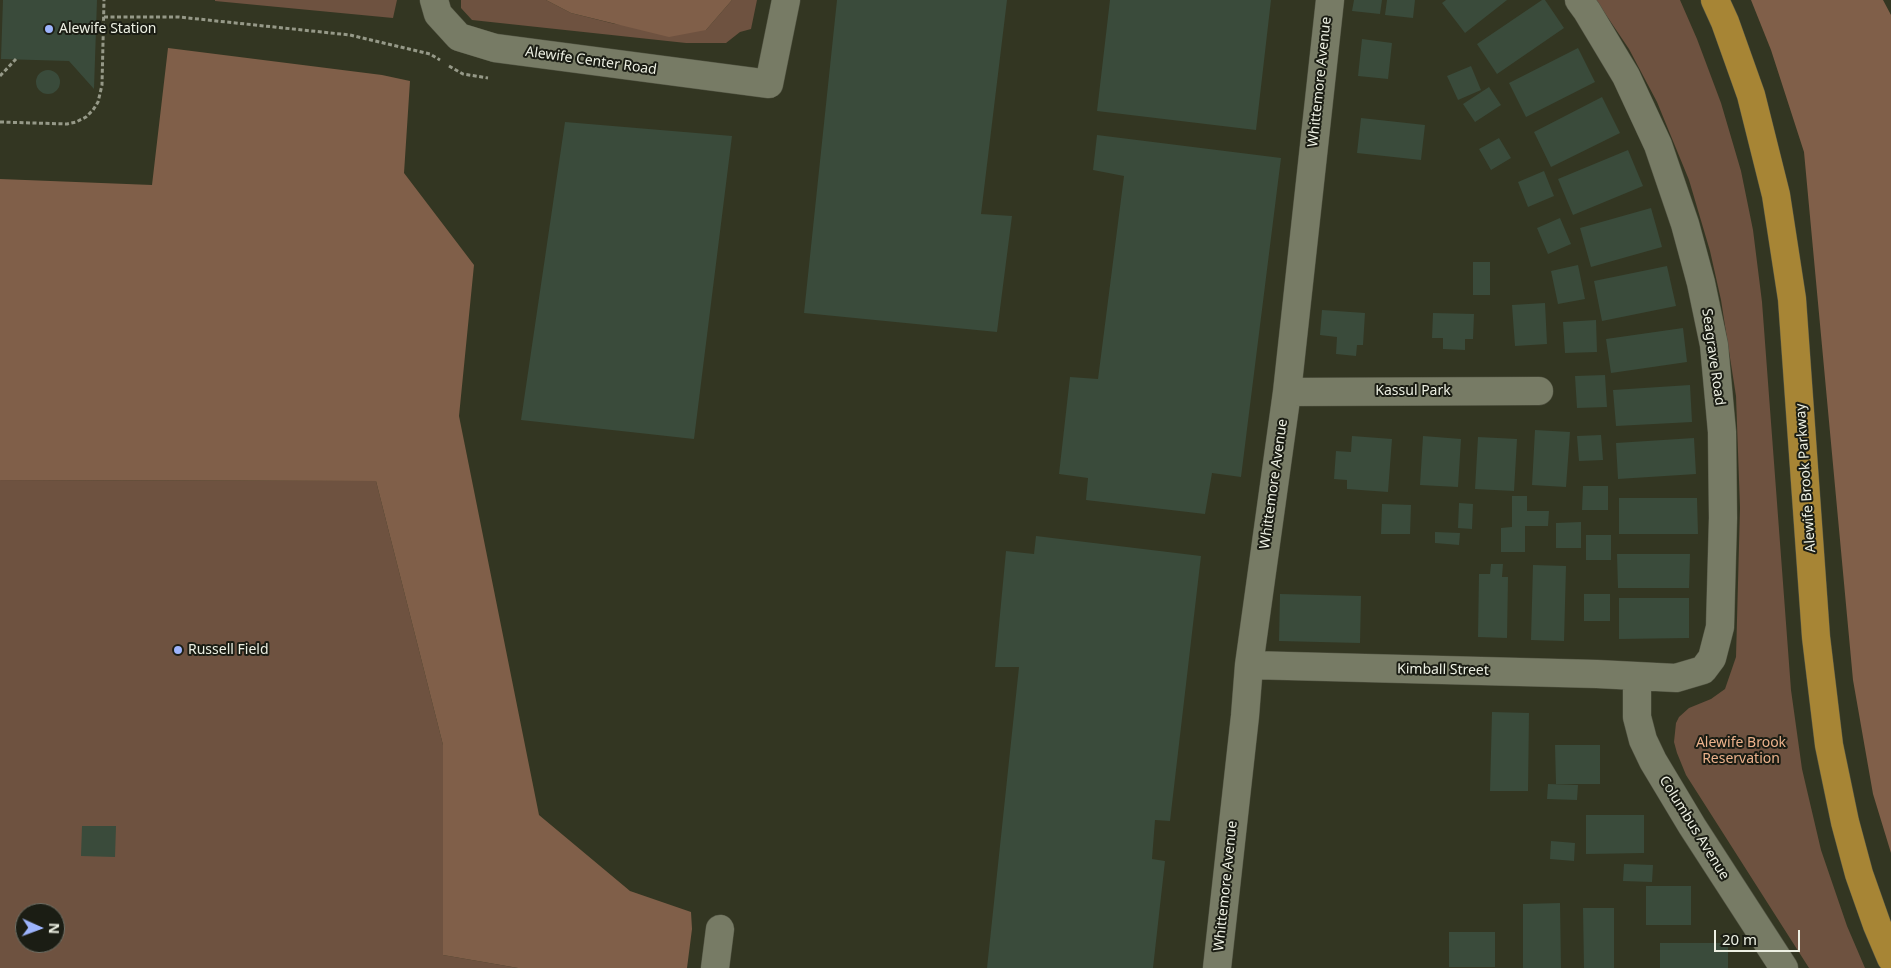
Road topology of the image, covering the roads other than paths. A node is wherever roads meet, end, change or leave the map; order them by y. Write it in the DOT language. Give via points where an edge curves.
graph roads {
  1 [pos="434,0"];
  2 [pos="786,0"];
  3 [pos="1330,0"];
  4 [pos="1579,0"];
  5 [pos="1715,0"];
  6 [pos="1539,391"];
  7 [pos="1287,392"];
  8 [pos="1249,665"];
  9 [pos="1637,676"];
  10 [pos="720,929"];
  11 [pos="1891,958"];
  12 [pos="715,968"];
  13 [pos="1217,968"];
  14 [pos="1784,968"];
  1 -- 2 [label="street, Alewife Center Road" via="438,14 459,37 495,48 769,84"];
  3 -- 7 [label="street, Whittemore Avenue"];
  4 -- 9 [label="street, Seagrave Road" via="1626,76 1658,145 1685,224 1714,345 1722,432 1722,596 1720,626 1712,658 1703,670 1676,678"];
  5 -- 11 [label="highway, Alewife Brook Parkway" via="1743,69 1776,195 1792,299 1817,646 1830,745 1859,874"];
  6 -- 7 [label="street, Kassul Park"];
  7 -- 8 [label="street, Whittemore Avenue"];
  8 -- 9 [label="street, Kimball Street"];
  8 -- 13 [label="street, Whittemore Avenue"];
  9 -- 14 [label="street, Columbus Avenue" via="1637,717 1652,761"];
  10 -- 12 [label="street"];
}
